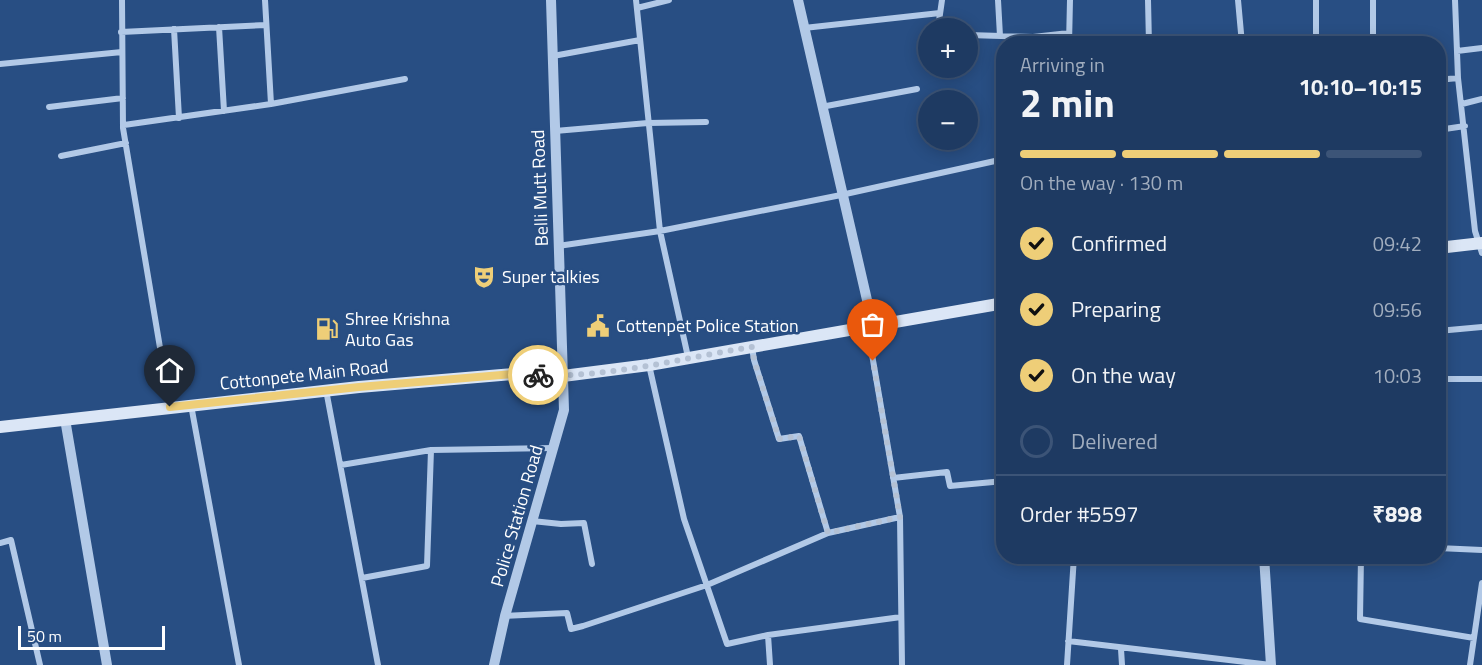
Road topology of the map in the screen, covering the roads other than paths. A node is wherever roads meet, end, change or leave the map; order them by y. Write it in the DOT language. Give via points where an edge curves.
graph roads {
  1 [pos="122,0"];
  2 [pos="265,0"];
  3 [pos="551,0"];
  4 [pos="636,0"];
  5 [pos="669,0"];
  6 [pos="798,0"];
  7 [pos="942,0"];
  8 [pos="998,0"];
  9 [pos="1070,0"];
  10 [pos="1148,0"];
  11 [pos="1238,0"];
  12 [pos="1316,0"];
  13 [pos="1373,0"];
  14 [pos="1455,0"];
  15 [pos="637,8"];
  16 [pos="940,13"];
  17 [pos="940,18"];
  18 [pos="266,25"];
  19 [pos="219,27"];
  20 [pos="803,28"];
  21 [pos="174,29"];
  22 [pos="121,32"];
  23 [pos="1069,33"];
  24 [pos="978,35"];
  25 [pos="1000,36"];
  26 [pos="1042,36"];
  27 [pos="1149,36"];
  28 [pos="1241,36"];
  29 [pos="1316,36"];
  30 [pos="1373,36"];
  31 [pos="640,40"];
  32 [pos="1482,48"];
  33 [pos="1457,51"];
  34 [pos="122,52"];
  35 [pos="553,56"];
  36 [pos="0,64"];
  37 [pos="1458,78"];
  38 [pos="405,79"];
  39 [pos="1446,79"];
  40 [pos="917,88"];
  41 [pos="123,98"];
  42 [pos="1482,99"];
  43 [pos="271,104"];
  44 [pos="1462,104"];
  45 [pos="49,107"];
  46 [pos="821,107"];
  47 [pos="224,111"];
  48 [pos="179,118"];
  49 [pos="648,123"];
  50 [pos="706,123"];
  51 [pos="124,125"];
  52 [pos="1465,126"];
  53 [pos="1446,129"];
  54 [pos="555,131"];
  55 [pos="126,143"];
  56 [pos="61,156"];
  57 [pos="996,161"];
  58 [pos="841,195"];
  59 [pos="660,231"];
  60 [pos="558,246"];
  61 [pos="1481,246"];
  62 [pos="1446,248"];
  63 [pos="996,304"];
  64 [pos="869,326"];
  65 [pos="1482,327"];
  66 [pos="1446,330"];
  67 [pos="752,347"];
  68 [pos="688,357"];
  69 [pos="649,365"];
  70 [pos="563,376"];
  71 [pos="1446,379"];
  72 [pos="1482,379"];
  73 [pos="326,390"];
  74 [pos="191,405"];
  75 [pos="170,407"];
  76 [pos="65,419"];
  77 [pos="0,427"];
  78 [pos="554,448"];
  79 [pos="431,450"];
  80 [pos="340,465"];
  81 [pos="893,478"];
  82 [pos="996,482"];
  83 [pos="900,517"];
  84 [pos="532,521"];
  85 [pos="828,533"];
  86 [pos="0,543"];
  87 [pos="1446,548"];
  88 [pos="1482,550"];
  89 [pos="592,564"];
  90 [pos="1073,564"];
  91 [pos="1265,564"];
  92 [pos="1361,564"];
  93 [pos="362,578"];
  94 [pos="1482,582"];
  95 [pos="707,585"];
  96 [pos="1480,615"];
  97 [pos="505,616"];
  98 [pos="901,617"];
  99 [pos="768,635"];
  100 [pos="1474,638"];
  101 [pos="1068,641"];
  102 [pos="1121,649"];
  103 [pos="40,665"];
  104 [pos="107,665"];
  105 [pos="238,665"];
  106 [pos="378,665"];
  107 [pos="494,665"];
  108 [pos="770,665"];
  109 [pos="902,665"];
  110 [pos="1067,665"];
  111 [pos="1122,665"];
  112 [pos="1271,665"];
  113 [pos="1470,665"];
  1 -- 22 [label="street"];
  2 -- 18 [label="street"];
  3 -- 35 [label="street, Belli Mutt Road"];
  4 -- 15 [label="street"];
  5 -- 15 [label="street"];
  6 -- 20 [label="street"];
  7 -- 16 [label="street"];
  8 -- 25 [label="street"];
  9 -- 23 [label="street"];
  10 -- 27 [label="street"];
  11 -- 28 [label="street"];
  12 -- 29 [label="street"];
  13 -- 30 [label="street"];
  14 -- 33 [label="street"];
  15 -- 31 [label="street"];
  16 -- 17 [label="street"];
  16 -- 20 [label="street"];
  18 -- 19 [label="street"];
  18 -- 43 [label="street"];
  19 -- 21 [label="street"];
  19 -- 47 [label="street"];
  20 -- 46 [label="street"];
  21 -- 22 [label="street"];
  21 -- 48 [label="street"];
  22 -- 34 [label="street"];
  23 -- 26 [label="street"];
  24 -- 25 [label="street"];
  31 -- 35 [label="street"];
  31 -- 49 [label="street"];
  32 -- 33 [label="street"];
  33 -- 37 [label="street"];
  34 -- 36 [label="street"];
  34 -- 41 [label="street"];
  35 -- 54 [label="street, Belli Mutt Road"];
  37 -- 39 [label="street"];
  37 -- 44 [label="street"];
  38 -- 43 [label="street"];
  40 -- 46 [label="street"];
  41 -- 45 [label="street"];
  41 -- 51 [label="street"];
  42 -- 44 [label="street"];
  43 -- 47 [label="street"];
  44 -- 52 [label="street"];
  46 -- 58 [label="street"];
  47 -- 48 [label="street"];
  48 -- 51 [label="street"];
  49 -- 50 [label="street"];
  49 -- 54 [label="street"];
  49 -- 59 [label="street"];
  51 -- 55 [label="street"];
  52 -- 53 [label="street"];
  52 -- 61 [label="street" via="1475,231"];
  54 -- 60 [label="street, Belli Mutt Road"];
  55 -- 56 [label="street"];
  55 -- 75 [label="street"];
  57 -- 58 [label="street"];
  58 -- 59 [label="street"];
  58 -- 64 [label="street" via="870,313"];
  59 -- 60 [label="street"];
  59 -- 68 [label="street"];
  60 -- 70 [label="street, Belli Mutt Road"];
  61 -- 62 [label="main road"];
  63 -- 64 [label="main road, Cottonpete Main Road"];
  64 -- 67 [label="main road, Cottonpete Main Road"];
  64 -- 81 [label="street"];
  65 -- 66 [label="street"];
  67 -- 68 [label="main road, Cottonpete Main Road"];
  67 -- 85 [label="street" via="779,439 799,436"];
  68 -- 69 [label="main road, Cottonpete Main Road"];
  69 -- 70 [label="main road, Cottonpete Main Road"];
  69 -- 95 [label="street" via="684,519"];
  70 -- 73 [label="main road, Cottonpete Main Road" via="513,374"];
  70 -- 78 [label="street, Police Station Road" via="564,410"];
  71 -- 72 [label="street"];
  73 -- 74 [label="main road, Cottonpete Main Road"];
  73 -- 80 [label="street"];
  74 -- 75 [label="main road, Cottonpete Main Road"];
  74 -- 105 [label="street"];
  75 -- 76 [label="main road, Cottonpete Main Road"];
  76 -- 77 [label="main road, Cottonpete Main Road"];
  76 -- 104 [label="street"];
  78 -- 79 [label="street"];
  78 -- 84 [label="street, Police Station Road"];
  79 -- 80 [label="street"];
  79 -- 93 [label="street" via="427,566"];
  80 -- 93 [label="street"];
  81 -- 82 [label="street" via="947,472 950,486"];
  81 -- 83 [label="street"];
  83 -- 85 [label="street"];
  83 -- 98 [label="street"];
  84 -- 89 [label="street" via="584,523"];
  84 -- 97 [label="street, Police Station Road"];
  85 -- 95 [label="street"];
  86 -- 103 [label="street" via="11,540"];
  87 -- 88 [label="street"];
  90 -- 101 [label="street"];
  91 -- 112 [label="street"];
  92 -- 100 [label="street" via="1360,619"];
  93 -- 106 [label="street"];
  94 -- 96 [label="street"];
  95 -- 97 [label="street" via="571,629 567,613"];
  95 -- 99 [label="street" via="727,644"];
  96 -- 100 [label="street"];
  97 -- 107 [label="street, Police Station Road"];
  98 -- 99 [label="street"];
  98 -- 109 [label="street"];
  99 -- 108 [label="street"];
  100 -- 113 [label="street"];
  101 -- 102 [label="street"];
  101 -- 110 [label="street"];
  102 -- 111 [label="street"];
  102 -- 112 [label="street"];
}
